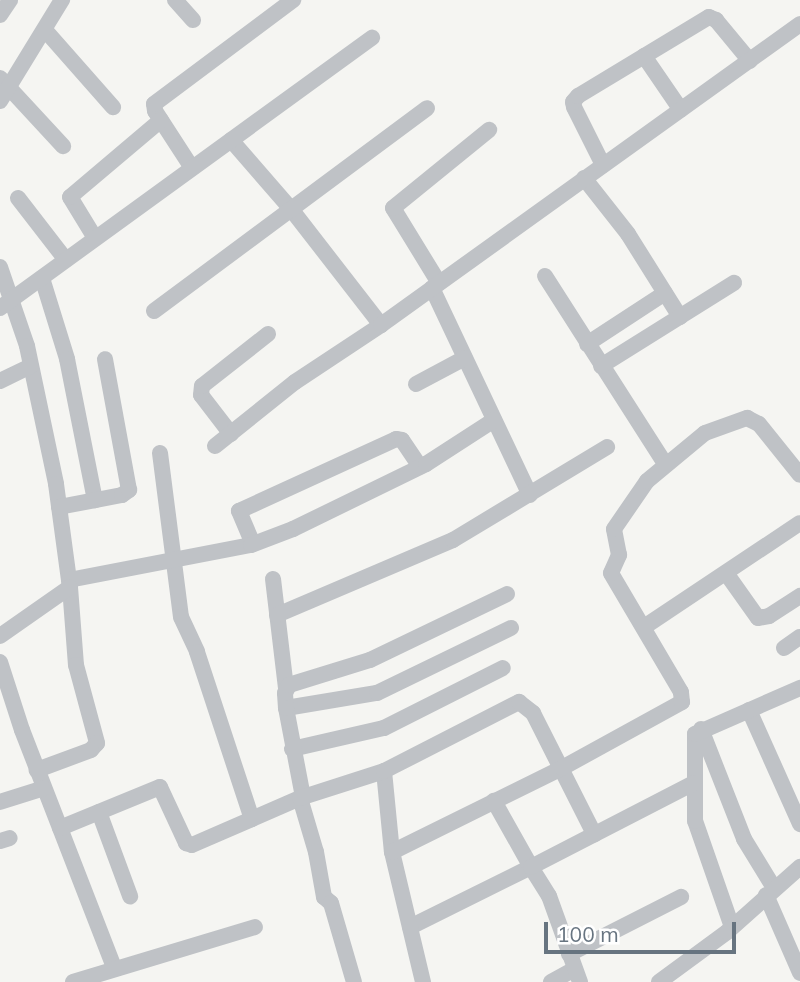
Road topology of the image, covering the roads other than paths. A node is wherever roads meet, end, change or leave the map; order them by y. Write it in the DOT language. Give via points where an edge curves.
graph roads {
  1 [pos="10,0"];
  2 [pos="62,0"];
  3 [pos="176,0"];
  4 [pos="293,0"];
  5 [pos="0,15"];
  6 [pos="193,20"];
  7 [pos="800,24"];
  8 [pos="45,30"];
  9 [pos="372,38"];
  10 [pos="644,55"];
  11 [pos="750,61"];
  12 [pos="5,82"];
  13 [pos="0,101"];
  14 [pos="113,107"];
  15 [pos="426,108"];
  16 [pos="681,110"];
  17 [pos="161,120"];
  18 [pos="489,130"];
  19 [pos="231,140"];
  20 [pos="63,146"];
  21 [pos="603,164"];
  22 [pos="192,168"];
  23 [pos="584,178"];
  24 [pos="18,198"];
  25 [pos="291,209"];
  26 [pos="95,239"];
  27 [pos="66,260"];
  28 [pos="0,267"];
  29 [pos="545,276"];
  30 [pos="42,278"];
  31 [pos="734,283"];
  32 [pos="435,285"];
  33 [pos="665,293"];
  34 [pos="6,303"];
  35 [pos="154,310"];
  36 [pos="680,317"];
  37 [pos="381,325"];
  38 [pos="268,334"];
  39 [pos="587,344"];
  40 [pos="465,358"];
  41 [pos="105,359"];
  42 [pos="32,366"];
  43 [pos="601,366"];
  44 [pos="0,381"];
  45 [pos="416,384"];
  46 [pos="494,420"];
  47 [pos="231,434"];
  48 [pos="215,446"];
  49 [pos="607,447"];
  50 [pos="160,453"];
  51 [pos="665,464"];
  52 [pos="420,467"];
  53 [pos="800,474"];
  54 [pos="530,495"];
  55 [pos="95,500"];
  56 [pos="59,507"];
  57 [pos="800,523"];
  58 [pos="253,544"];
  59 [pos="173,560"];
  60 [pos="726,573"];
  61 [pos="272,579"];
  62 [pos="69,584"];
  63 [pos="507,594"];
  64 [pos="800,596"];
  65 [pos="277,615"];
  66 [pos="644,627"];
  67 [pos="511,628"];
  68 [pos="0,636"];
  69 [pos="800,637"];
  70 [pos="784,648"];
  71 [pos="0,663"];
  72 [pos="503,668"];
  73 [pos="286,688"];
  74 [pos="800,688"];
  75 [pos="286,708"];
  76 [pos="749,710"];
  77 [pos="701,729"];
  78 [pos="292,749"];
  79 [pos="562,768"];
  80 [pos="37,770"];
  81 [pos="384,771"];
  82 [pos="694,783"];
  83 [pos="44,788"];
  84 [pos="302,797"];
  85 [pos="494,801"];
  86 [pos="0,802"];
  87 [pos="99,812"];
  88 [pos="252,819"];
  89 [pos="800,824"];
  90 [pos="60,828"];
  91 [pos="594,834"];
  92 [pos="392,852"];
  93 [pos="531,867"];
  94 [pos="800,867"];
  95 [pos="770,892"];
  96 [pos="130,896"];
  97 [pos="681,897"];
  98 [pos="255,927"];
  99 [pos="410,927"];
  100 [pos="732,927"];
  101 [pos="114,967"];
  102 [pos="574,968"];
  103 [pos="799,968"];
  104 [pos="73,982"];
  105 [pos="354,982"];
  106 [pos="423,982"];
  107 [pos="551,982"];
  108 [pos="659,982"];
  1 -- 5 [label="street"];
  2 -- 8 [label="street"];
  3 -- 6 [label="street"];
  4 -- 17 [label="street" via="156,103"];
  7 -- 11 [label="street"];
  8 -- 12 [label="street"];
  8 -- 14 [label="street"];
  9 -- 19 [label="street"];
  10 -- 11 [label="street" via="709,17"];
  10 -- 16 [label="street"];
  10 -- 21 [label="street" via="573,103"];
  11 -- 16 [label="street"];
  12 -- 13 [label="street"];
  12 -- 20 [label="street"];
  15 -- 25 [label="street"];
  16 -- 21 [label="street"];
  17 -- 22 [label="street"];
  17 -- 26 [label="street" via="69,197"];
  18 -- 32 [label="street" via="393,208"];
  19 -- 22 [label="street"];
  19 -- 25 [label="street"];
  21 -- 23 [label="street"];
  22 -- 26 [label="street"];
  23 -- 32 [label="street"];
  23 -- 33 [label="street" via="628,234"];
  24 -- 27 [label="street"];
  25 -- 35 [label="street"];
  25 -- 37 [label="street"];
  26 -- 27 [label="street"];
  27 -- 30 [label="street"];
  28 -- 34 [label="street"];
  29 -- 39 [label="street"];
  30 -- 34 [label="street"];
  30 -- 55 [label="street" via="67,359"];
  31 -- 36 [label="street"];
  32 -- 37 [label="street"];
  32 -- 40 [label="street"];
  33 -- 36 [label="street"];
  33 -- 39 [label="street"];
  34 -- 42 [label="street"];
  36 -- 43 [label="street"];
  37 -- 47 [label="street" via="295,382"];
  38 -- 47 [label="street" via="202,386 201,395"];
  39 -- 43 [label="street"];
  40 -- 45 [label="street"];
  40 -- 46 [label="street"];
  41 -- 55 [label="street" via="129,486 125,494"];
  42 -- 44 [label="street"];
  42 -- 56 [label="street"];
  43 -- 51 [label="street"];
  46 -- 52 [label="street"];
  46 -- 54 [label="street"];
  47 -- 48 [label="street"];
  49 -- 54 [label="street"];
  50 -- 59 [label="street"];
  51 -- 53 [label="street" via="710,431 753,419"];
  51 -- 66 [label="street" via="647,481 612,532 619,555 612,576"];
  52 -- 58 [label="street"];
  52 -- 58 [label="street" via="402,440 396,439 239,511"];
  54 -- 65 [label="street" via="423,554"];
  55 -- 56 [label="street"];
  56 -- 62 [label="street"];
  57 -- 60 [label="street"];
  58 -- 59 [label="street"];
  59 -- 62 [label="street"];
  59 -- 88 [label="street" via="181,617"];
  60 -- 64 [label="street" via="758,618"];
  60 -- 66 [label="street"];
  61 -- 65 [label="street"];
  62 -- 68 [label="street"];
  62 -- 80 [label="street" via="76,665 97,743 91,750"];
  63 -- 73 [label="street" via="370,660"];
  65 -- 73 [label="street"];
  66 -- 79 [label="street" via="681,692 682,702"];
  67 -- 75 [label="street" via="377,693"];
  69 -- 70 [label="street"];
  71 -- 80 [label="street"];
  72 -- 78 [label="street" via="384,728"];
  73 -- 75 [label="street"];
  74 -- 76 [label="street"];
  75 -- 78 [label="street"];
  76 -- 77 [label="street"];
  76 -- 89 [label="street"];
  77 -- 82 [label="street" via="694,739"];
  77 -- 95 [label="street"];
  78 -- 84 [label="street"];
  79 -- 81 [label="street" via="533,713 519,702"];
  79 -- 85 [label="street"];
  79 -- 91 [label="street"];
  80 -- 83 [label="street"];
  81 -- 84 [label="street"];
  81 -- 92 [label="street"];
  82 -- 91 [label="street"];
  82 -- 100 [label="street" via="699,839"];
  83 -- 86 [label="street"];
  83 -- 90 [label="street"];
  84 -- 88 [label="street"];
  84 -- 105 [label="street" via="324,897 331,903"];
  85 -- 92 [label="street"];
  85 -- 93 [label="street"];
  87 -- 88 [label="street" via="160,788 189,845"];
  87 -- 90 [label="street"];
  87 -- 96 [label="street"];
  90 -- 101 [label="street"];
  91 -- 93 [label="street"];
  92 -- 99 [label="street"];
  93 -- 99 [label="street"];
  93 -- 102 [label="street" via="549,896"];
  94 -- 95 [label="street"];
  95 -- 100 [label="street"];
  95 -- 103 [label="street"];
  97 -- 102 [label="street"];
  98 -- 101 [label="street"];
  99 -- 106 [label="street"];
  100 -- 108 [label="street"];
  101 -- 104 [label="street"];
  102 -- 107 [label="street"];
}
